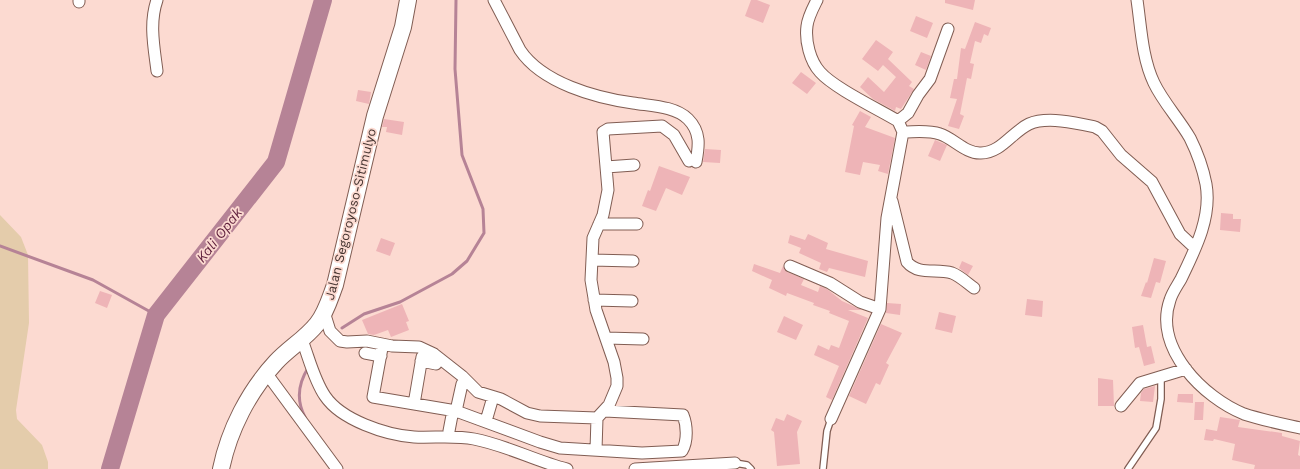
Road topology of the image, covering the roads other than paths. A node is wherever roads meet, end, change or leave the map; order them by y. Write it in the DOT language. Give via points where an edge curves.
graph roads {
  1 [pos="157,0"];
  2 [pos="408,0"];
  3 [pos="494,0"];
  4 [pos="816,0"];
  5 [pos="1137,0"];
  6 [pos="948,29"];
  7 [pos="156,71"];
  8 [pos="898,121"];
  9 [pos="903,132"];
  10 [pos="634,165"];
  11 [pos="606,167"];
  12 [pos="891,198"];
  13 [pos="599,224"];
  14 [pos="637,224"];
  15 [pos="1195,248"];
  16 [pos="592,260"];
  17 [pos="633,261"];
  18 [pos="790,266"];
  19 [pos="974,288"];
  20 [pos="594,300"];
  21 [pos="632,301"];
  22 [pos="880,309"];
  23 [pos="324,312"];
  24 [pos="606,338"];
  25 [pos="643,339"];
  26 [pos="302,340"];
  27 [pos="365,353"];
  28 [pos="436,364"];
  29 [pos="1186,369"];
  30 [pos="267,374"];
  31 [pos="1161,376"];
  32 [pos="462,384"];
  33 [pos="494,397"];
  34 [pos="414,404"];
  35 [pos="1121,406"];
  36 [pos="455,411"];
  37 [pos="601,415"];
  38 [pos="830,419"];
  39 [pos="486,421"];
  40 [pos="1300,428"];
  41 [pos="449,431"];
  42 [pos="596,450"];
  43 [pos="735,463"];
  44 [pos="221,469"];
  45 [pos="337,469"];
  46 [pos="566,469"];
  47 [pos="635,469"];
  48 [pos="752,469"];
  49 [pos="823,469"];
  50 [pos="1128,469"];
  1 -- 7 [label="street" via="153,12 152,40"];
  2 -- 23 [label="main road, Jalan Segoroyoso-Sitimulyo" via="403,27 375,116 335,285"];
  3 -- 11 [label="street" via="524,57 538,70 558,82 584,91 674,111 688,119 700,142 693,162 674,135 662,126 608,129 603,132"];
  4 -- 8 [label="street" via="806,34 813,59 820,72 831,82"];
  5 -- 15 [label="street" via="1148,70 1154,84 1190,139 1206,185 1207,208"];
  6 -- 8 [label="street" via="930,79 908,112"];
  8 -- 9 [label="street"];
  9 -- 12 [label="street"];
  9 -- 15 [label="street" via="939,134 979,154 997,149 1021,129 1041,121 1096,127 1121,155 1152,182 1176,227"];
  10 -- 11 [label="street"];
  11 -- 13 [label="street" via="608,190"];
  12 -- 19 [label="street" via="907,262 912,268 951,273"];
  12 -- 22 [label="street" via="886,226"];
  13 -- 14 [label="street"];
  13 -- 16 [label="street" via="593,238"];
  15 -- 29 [label="street" via="1170,301 1167,320 1168,334 1176,355"];
  16 -- 17 [label="street"];
  16 -- 20 [label="street"];
  18 -- 22 [label="street" via="830,283 860,302"];
  20 -- 21 [label="street"];
  20 -- 24 [label="street"];
  22 -- 38 [label="street"];
  23 -- 26 [label="main road, Jalan Segoroyoso-Sitimulyo" via="318,324"];
  23 -- 33 [label="street" via="330,331 340,341 367,341 392,346 420,347 434,354 475,390"];
  24 -- 25 [label="street"];
  24 -- 37 [label="street" via="617,378 614,394"];
  26 -- 30 [label="main road, Jalan Segoroyoso-Sitimulyo" via="277,361"];
  26 -- 46 [label="street" via="325,396 332,406 345,415 396,434 473,439"];
  27 -- 34 [label="street" via="381,352 373,397"];
  28 -- 34 [label="street" via="422,359"];
  29 -- 31 [label="street"];
  29 -- 40 [label="street" via="1214,397 1243,413"];
  30 -- 44 [label="main road, Jalan Segoroyoso-Sitimulyo" via="248,398 235,426"];
  30 -- 45 [label="street"];
  31 -- 35 [label="street" via="1140,383"];
  31 -- 50 [label="lane" via="1161,399 1156,428"];
  32 -- 36 [label="street"];
  33 -- 37 [label="street" via="536,416"];
  33 -- 39 [label="street"];
  34 -- 36 [label="street"];
  36 -- 39 [label="street"];
  36 -- 41 [label="street"];
  37 -- 42 [label="street"];
  37 -- 42 [label="street" via="683,415 686,422 685,446 682,451 667,453"];
  38 -- 49 [label="lane"];
  39 -- 42 [label="street" via="560,448"];
  43 -- 47 [label="street"];
  43 -- 48 [label="lane" via="748,465"];
}
